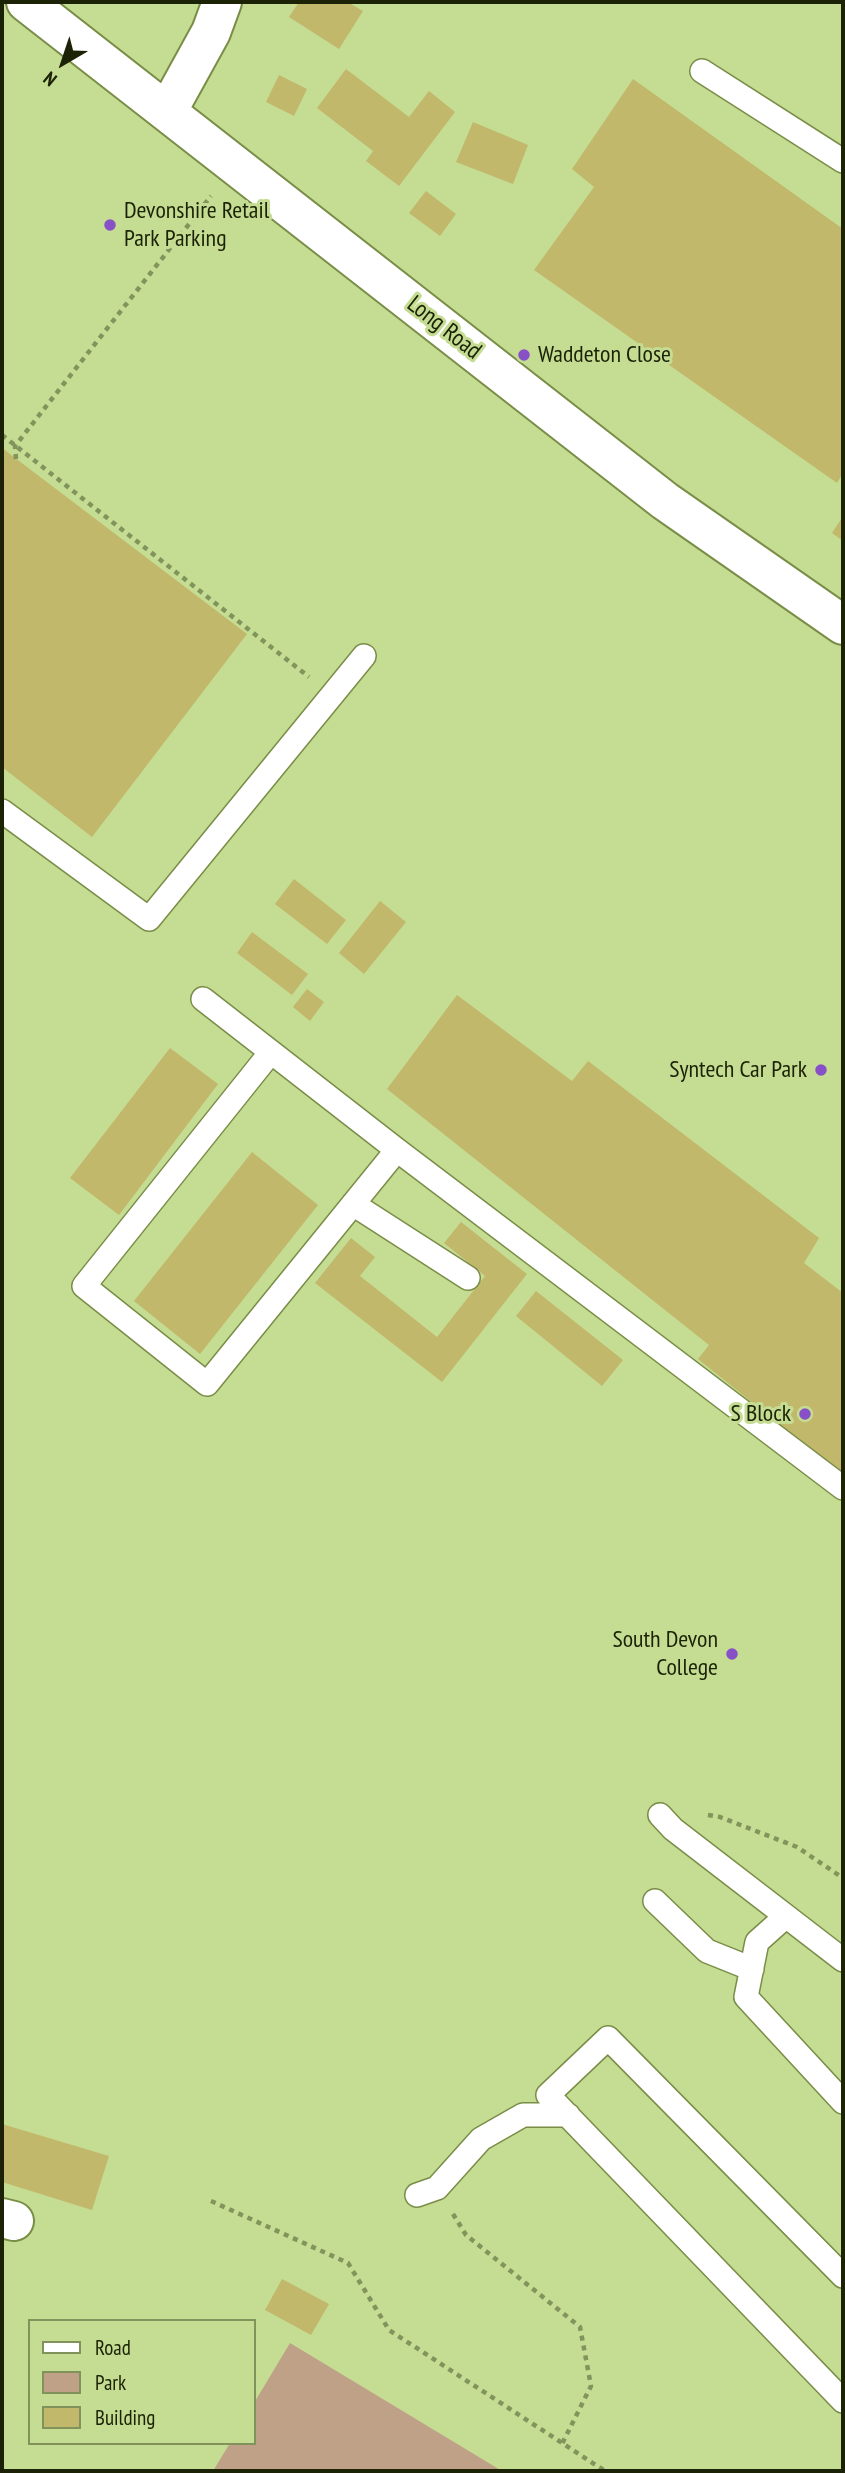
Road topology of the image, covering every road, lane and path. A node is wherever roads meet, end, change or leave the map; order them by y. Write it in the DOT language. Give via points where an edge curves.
graph roads {
  1 [pos="222,2"];
  2 [pos="40,8"];
  3 [pos="702,71"];
  4 [pos="168,110"];
  5 [pos="843,161"];
  6 [pos="235,165"];
  7 [pos="2,435"];
  8 [pos="15,446"];
  9 [pos="16,459"];
  10 [pos="843,625"];
  11 [pos="364,656"];
  12 [pos="318,684"];
  13 [pos="2,811"];
  14 [pos="203,999"];
  15 [pos="271,1052"];
  16 [pos="397,1150"];
  17 [pos="353,1204"];
  18 [pos="468,1278"];
  19 [pos="843,1488"];
  20 [pos="667,1822"];
  21 [pos="843,1878"];
  22 [pos="654,1901"];
  23 [pos="785,1917"];
  24 [pos="843,1960"];
  25 [pos="752,1969"];
  26 [pos="843,2102"];
  27 [pos="568,2115"];
  28 [pos="427,2192"];
  29 [pos="211,2201"];
  30 [pos="843,2276"];
  31 [pos="843,2401"];
  32 [pos="562,2444"];
  33 [pos="605,2471"];
  1 -- 4 [label="street" via="211,32"];
  2 -- 4 [label="street, Long Road"];
  3 -- 5 [label="lane"];
  4 -- 6 [label="street, Long Road"];
  6 -- 8 [label="path"];
  6 -- 10 [label="street, Long Road" via="665,501"];
  7 -- 8 [label="path"];
  8 -- 9 [label="path"];
  8 -- 12 [label="path"];
  11 -- 13 [label="lane" via="149,919"];
  14 -- 15 [label="lane"];
  15 -- 16 [label="lane"];
  15 -- 17 [label="lane" via="85,1286 207,1384"];
  16 -- 17 [label="lane"];
  16 -- 19 [label="lane"];
  17 -- 18 [label="lane"];
  20 -- 21 [label="path" via="688,1811 720,1817 797,1847"];
  20 -- 23 [label="lane"];
  22 -- 25 [label="lane" via="707,1951"];
  23 -- 24 [label="lane"];
  23 -- 25 [label="lane" via="757,1942"];
  25 -- 26 [label="lane" via="746,1997"];
  27 -- 28 [label="lane" via="523,2115 481,2139"];
  27 -- 30 [label="lane" via="548,2095 608,2038"];
  27 -- 31 [label="lane"];
  28 -- 32 [label="path" via="466,2235 580,2327 591,2386"];
  29 -- 32 [label="path" via="348,2263 389,2330"];
  32 -- 33 [label="path"];
}
